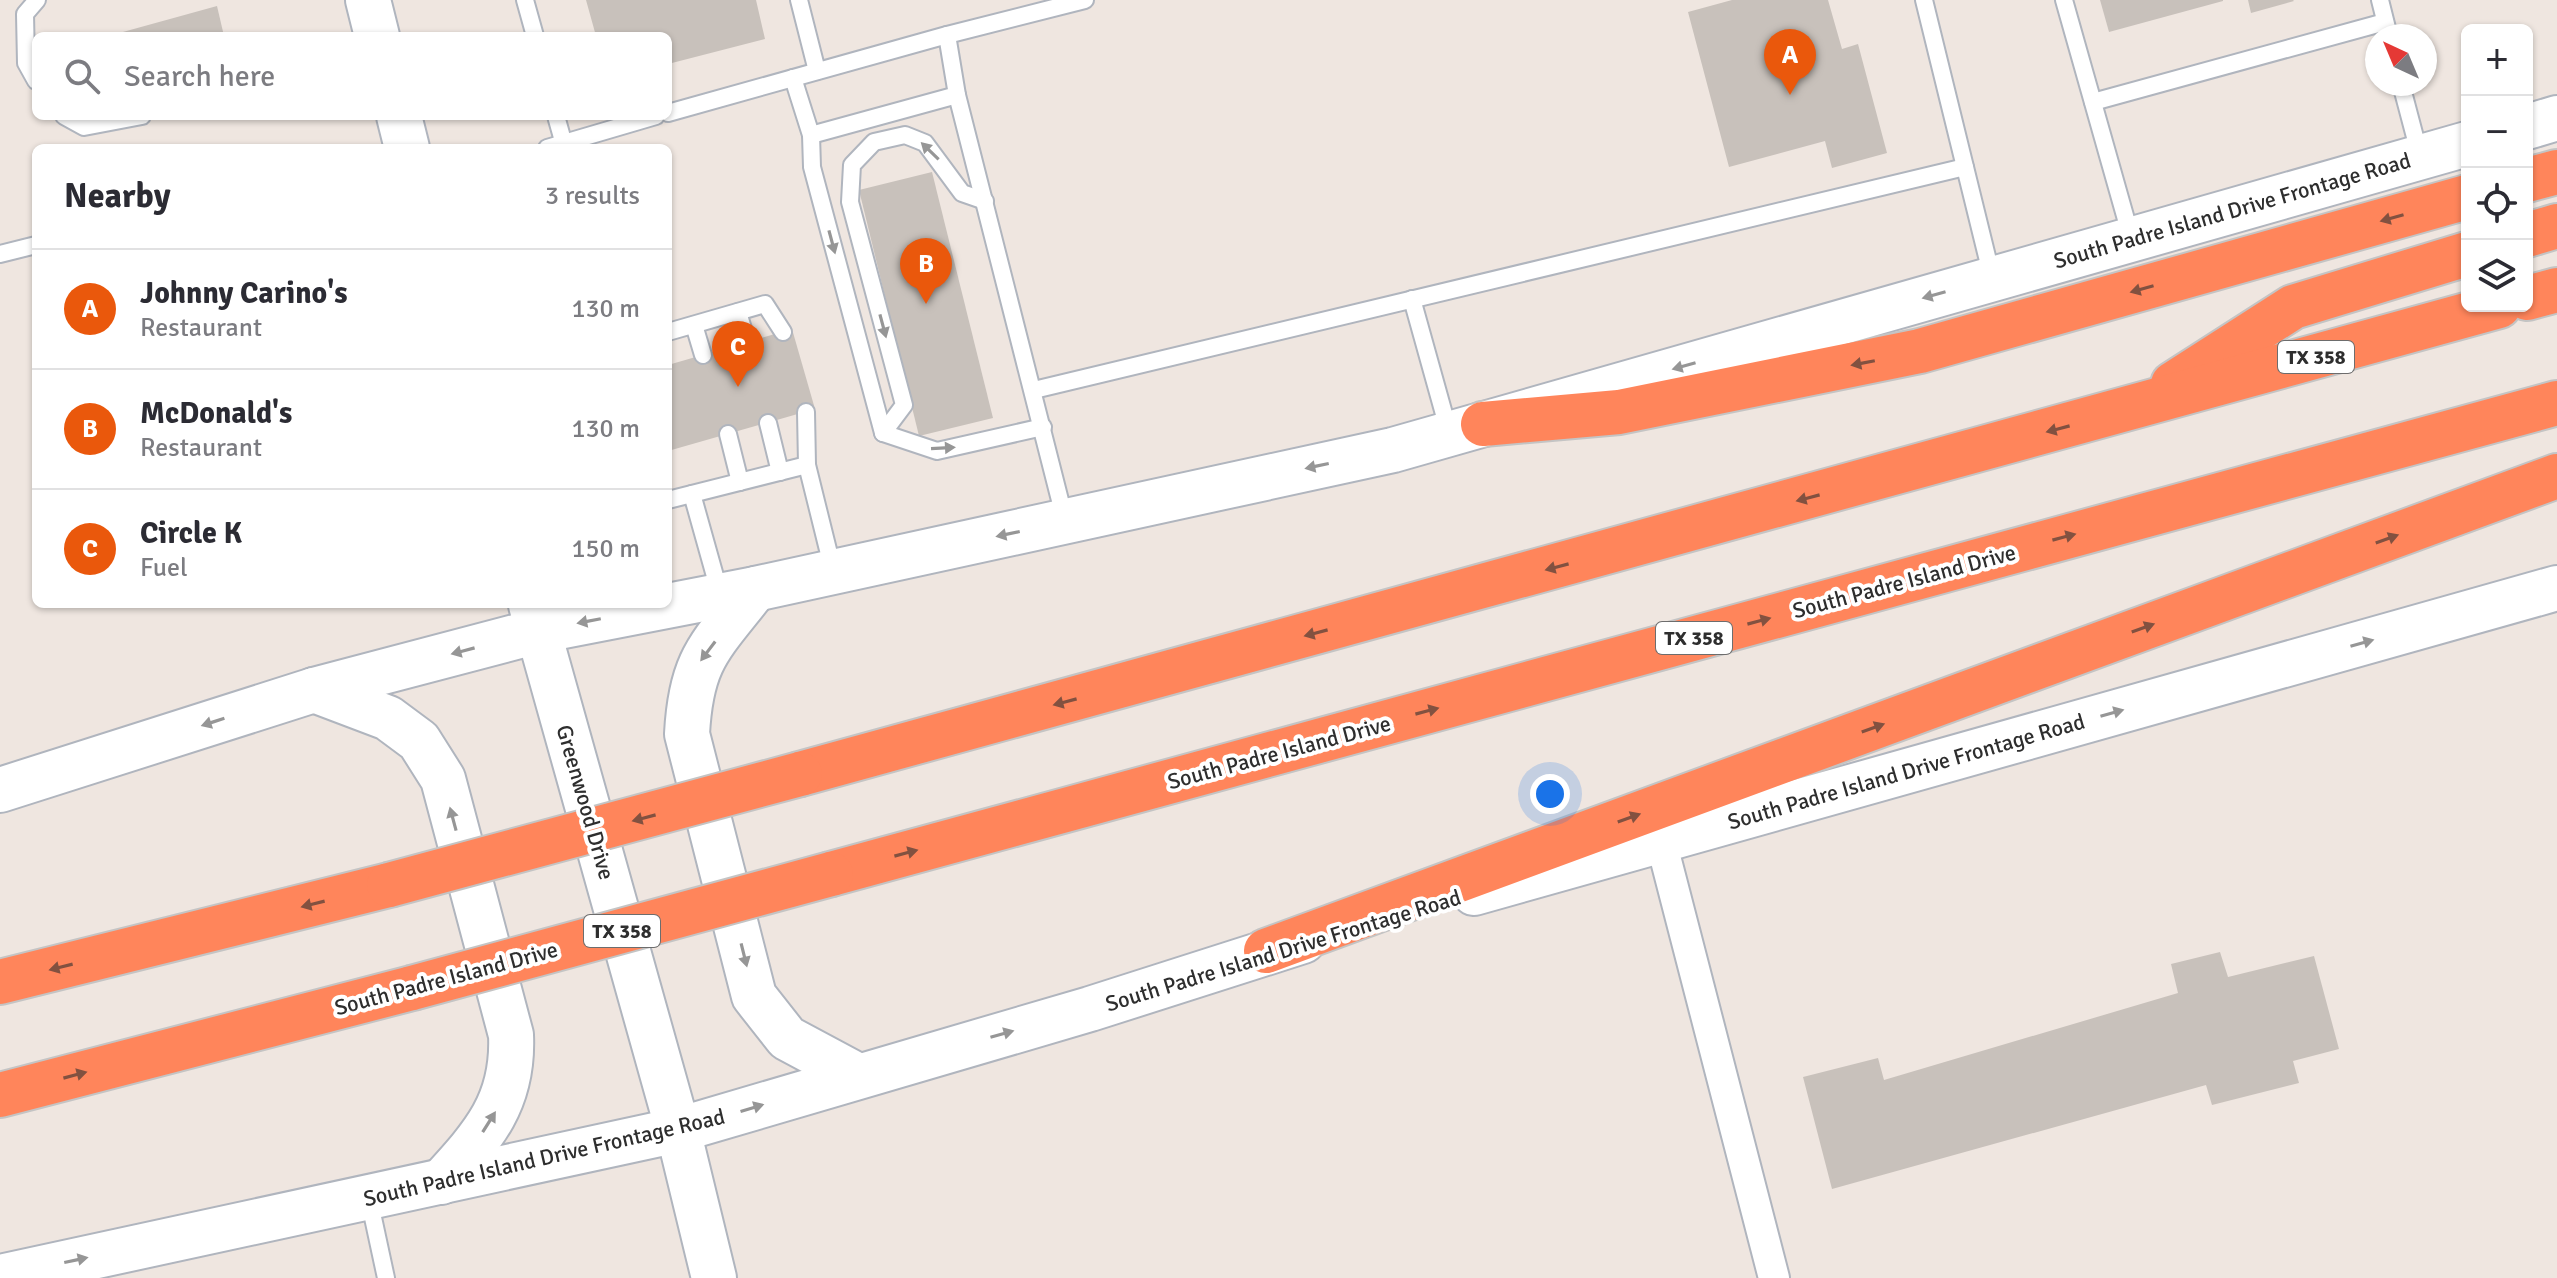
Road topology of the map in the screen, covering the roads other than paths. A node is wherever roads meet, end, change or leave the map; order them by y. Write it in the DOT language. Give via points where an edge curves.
graph roads {
  1 [pos="37,0"];
  2 [pos="525,0"];
  3 [pos="799,0"];
  4 [pos="1085,0"];
  5 [pos="1924,0"];
  6 [pos="2064,0"];
  7 [pos="2380,0"];
  8 [pos="2386,24"];
  9 [pos="534,32"];
  10 [pos="2365,34"];
  11 [pos="947,35"];
  12 [pos="817,71"];
  13 [pos="32,74"];
  14 [pos="793,78"];
  15 [pos="957,95"];
  16 [pos="2404,96"];
  17 [pos="2093,102"];
  18 [pos="672,112"];
  19 [pos="2557,118"];
  20 [pos="71,120"];
  21 [pos="121,120"];
  22 [pos="557,120"];
  23 [pos="643,120"];
  24 [pos="2533,125"];
  25 [pos="811,135"];
  26 [pos="564,144"];
  27 [pos="567,144"];
  28 [pos="2461,146"];
  29 [pos="2420,157"];
  30 [pos="1965,167"];
  31 [pos="2557,172"];
  32 [pos="2533,178"];
  33 [pos="2461,199"];
  34 [pos="985,201"];
  35 [pos="2557,226"];
  36 [pos="2533,233"];
  37 [pos="2131,239"];
  38 [pos="32,246"];
  39 [pos="0,254"];
  40 [pos="2461,256"];
  41 [pos="1992,279"];
  42 [pos="2557,290"];
  43 [pos="2533,296"];
  44 [pos="1412,299"];
  45 [pos="738,312"];
  46 [pos="2478,312"];
  47 [pos="694,325"];
  48 [pos="672,331"];
  49 [pos="783,332"];
  50 [pos="747,342"];
  51 [pos="703,355"];
  52 [pos="1034,390"];
  53 [pos="2557,403"];
  54 [pos="2134,408"];
  55 [pos="806,412"];
  56 [pos="768,423"];
  57 [pos="1043,427"];
  58 [pos="1466,428"];
  59 [pos="883,433"];
  60 [pos="728,434"];
  61 [pos="807,465"];
  62 [pos="780,472"];
  63 [pos="2557,476"];
  64 [pos="740,482"];
  65 [pos="692,494"];
  66 [pos="672,499"];
  67 [pos="1066,521"];
  68 [pos="833,571"];
  69 [pos="2557,588"];
  70 [pos="738,592"];
  71 [pos="672,600"];
  72 [pos="612,608"];
  73 [pos="534,618"];
  74 [pos="314,690"];
  75 [pos="0,790"];
  76 [pos="1661,841"];
  77 [pos="1266,951"];
  78 [pos="0,982"];
  79 [pos="858,1076"];
  80 [pos="0,1095"];
  81 [pos="678,1130"];
  82 [pos="441,1182"];
  83 [pos="368,1198"];
  84 [pos="0,1277"];
  85 [pos="386,1278"];
  86 [pos="714,1278"];
  87 [pos="1774,1278"];
  1 -- 13 [label="lane" via="25,14 26,63"];
  2 -- 9 [label="lane"];
  3 -- 12 [label="lane"];
  4 -- 11 [label="lane"];
  5 -- 30 [label="lane"];
  6 -- 17 [label="lane"];
  7 -- 8 [label="lane"];
  10 -- 17 [label="lane"];
  11 -- 12 [label="lane"];
  11 -- 15 [label="lane"];
  12 -- 14 [label="lane"];
  14 -- 18 [label="lane"];
  14 -- 25 [label="lane"];
  15 -- 25 [label="lane"];
  15 -- 34 [label="lane"];
  16 -- 29 [label="lane"];
  17 -- 37 [label="lane"];
  19 -- 24 [label="main road"];
  20 -- 21 [label="lane" via="84,127"];
  22 -- 26 [label="lane"];
  23 -- 27 [label="lane"];
  25 -- 59 [label="lane, one-way" via="812,167"];
  28 -- 29 [label="main road, South Padre Island Drive Frontage Road"];
  29 -- 37 [label="main road, South Padre Island Drive Frontage Road"];
  30 -- 41 [label="lane"];
  30 -- 44 [label="lane"];
  31 -- 32 [label="highway"];
  33 -- 58 [label="highway, one-way" via="1920,351 1619,412"];
  34 -- 52 [label="lane"];
  34 -- 59 [label="lane, one-way" via="962,193 925,143 905,135 874,142 852,165 850,202 904,405"];
  35 -- 36 [label="highway"];
  37 -- 41 [label="main road, South Padre Island Drive Frontage Road"];
  38 -- 39 [label="lane"];
  40 -- 54 [label="highway" via="2293,307"];
  41 -- 58 [label="main road, South Padre Island Drive Frontage Road, one-way"];
  42 -- 43 [label="highway"];
  44 -- 52 [label="lane"];
  44 -- 58 [label="lane"];
  45 -- 47 [label="lane"];
  45 -- 49 [label="lane" via="765,304"];
  45 -- 50 [label="lane"];
  46 -- 54 [label="highway, TX 358"];
  47 -- 48 [label="lane"];
  47 -- 51 [label="lane"];
  52 -- 57 [label="lane"];
  80 -- 53 [label="highway, South Padre Island Drive / TX 358, one-way, bridge" via="412,988"];
  54 -- 78 [label="highway, TX 358, one-way, bridge" via="389,885"];
  55 -- 61 [label="lane"];
  56 -- 62 [label="lane"];
  59 -- 57 [label="lane, one-way" via="937,451"];
  57 -- 67 [label="lane"];
  58 -- 67 [label="main road, South Padre Island Drive Frontage Road, one-way" via="1393,450"];
  60 -- 64 [label="lane"];
  61 -- 62 [label="lane"];
  61 -- 68 [label="lane"];
  62 -- 64 [label="lane"];
  77 -- 63 [label="highway, one-way"];
  64 -- 65 [label="lane"];
  65 -- 66 [label="lane"];
  65 -- 70 [label="lane"];
  67 -- 68 [label="main road, South Padre Island Drive Frontage Road, one-way"];
  68 -- 70 [label="main road, South Padre Island Drive Frontage Road"];
  76 -- 69 [label="main road, South Padre Island Drive Frontage Road, one-way"];
  70 -- 71 [label="main road, South Padre Island Drive Frontage Road, one-way"];
  70 -- 79 [label="main road, one-way" via="700,660 689,693 687,734 754,996 787,1038"];
  72 -- 73 [label="main road, South Padre Island Drive Frontage Road, one-way"];
  73 -- 74 [label="main road, South Padre Island Drive Frontage Road, one-way"];
  73 -- 81 [label="main road, Greenwood Drive"];
  74 -- 75 [label="main road, South Padre Island Drive Frontage Road, one-way"];
  82 -- 74 [label="main road, one-way" via="474,1146 498,1107 513,1070 511,1035 443,779 419,741 388,718"];
  76 -- 77 [label="main road, South Padre Island Drive Frontage Road"];
  76 -- 87 [label="street"];
  79 -- 77 [label="main road, South Padre Island Drive Frontage Road, one-way"];
  81 -- 79 [label="main road, South Padre Island Drive Frontage Road, one-way"];
  81 -- 82 [label="main road, South Padre Island Drive Frontage Road"];
  81 -- 86 [label="main road, Greenwood Drive"];
  82 -- 83 [label="main road, South Padre Island Drive Frontage Road"];
  84 -- 83 [label="main road, South Padre Island Drive Frontage Road, one-way"];
  83 -- 85 [label="lane"];
}
